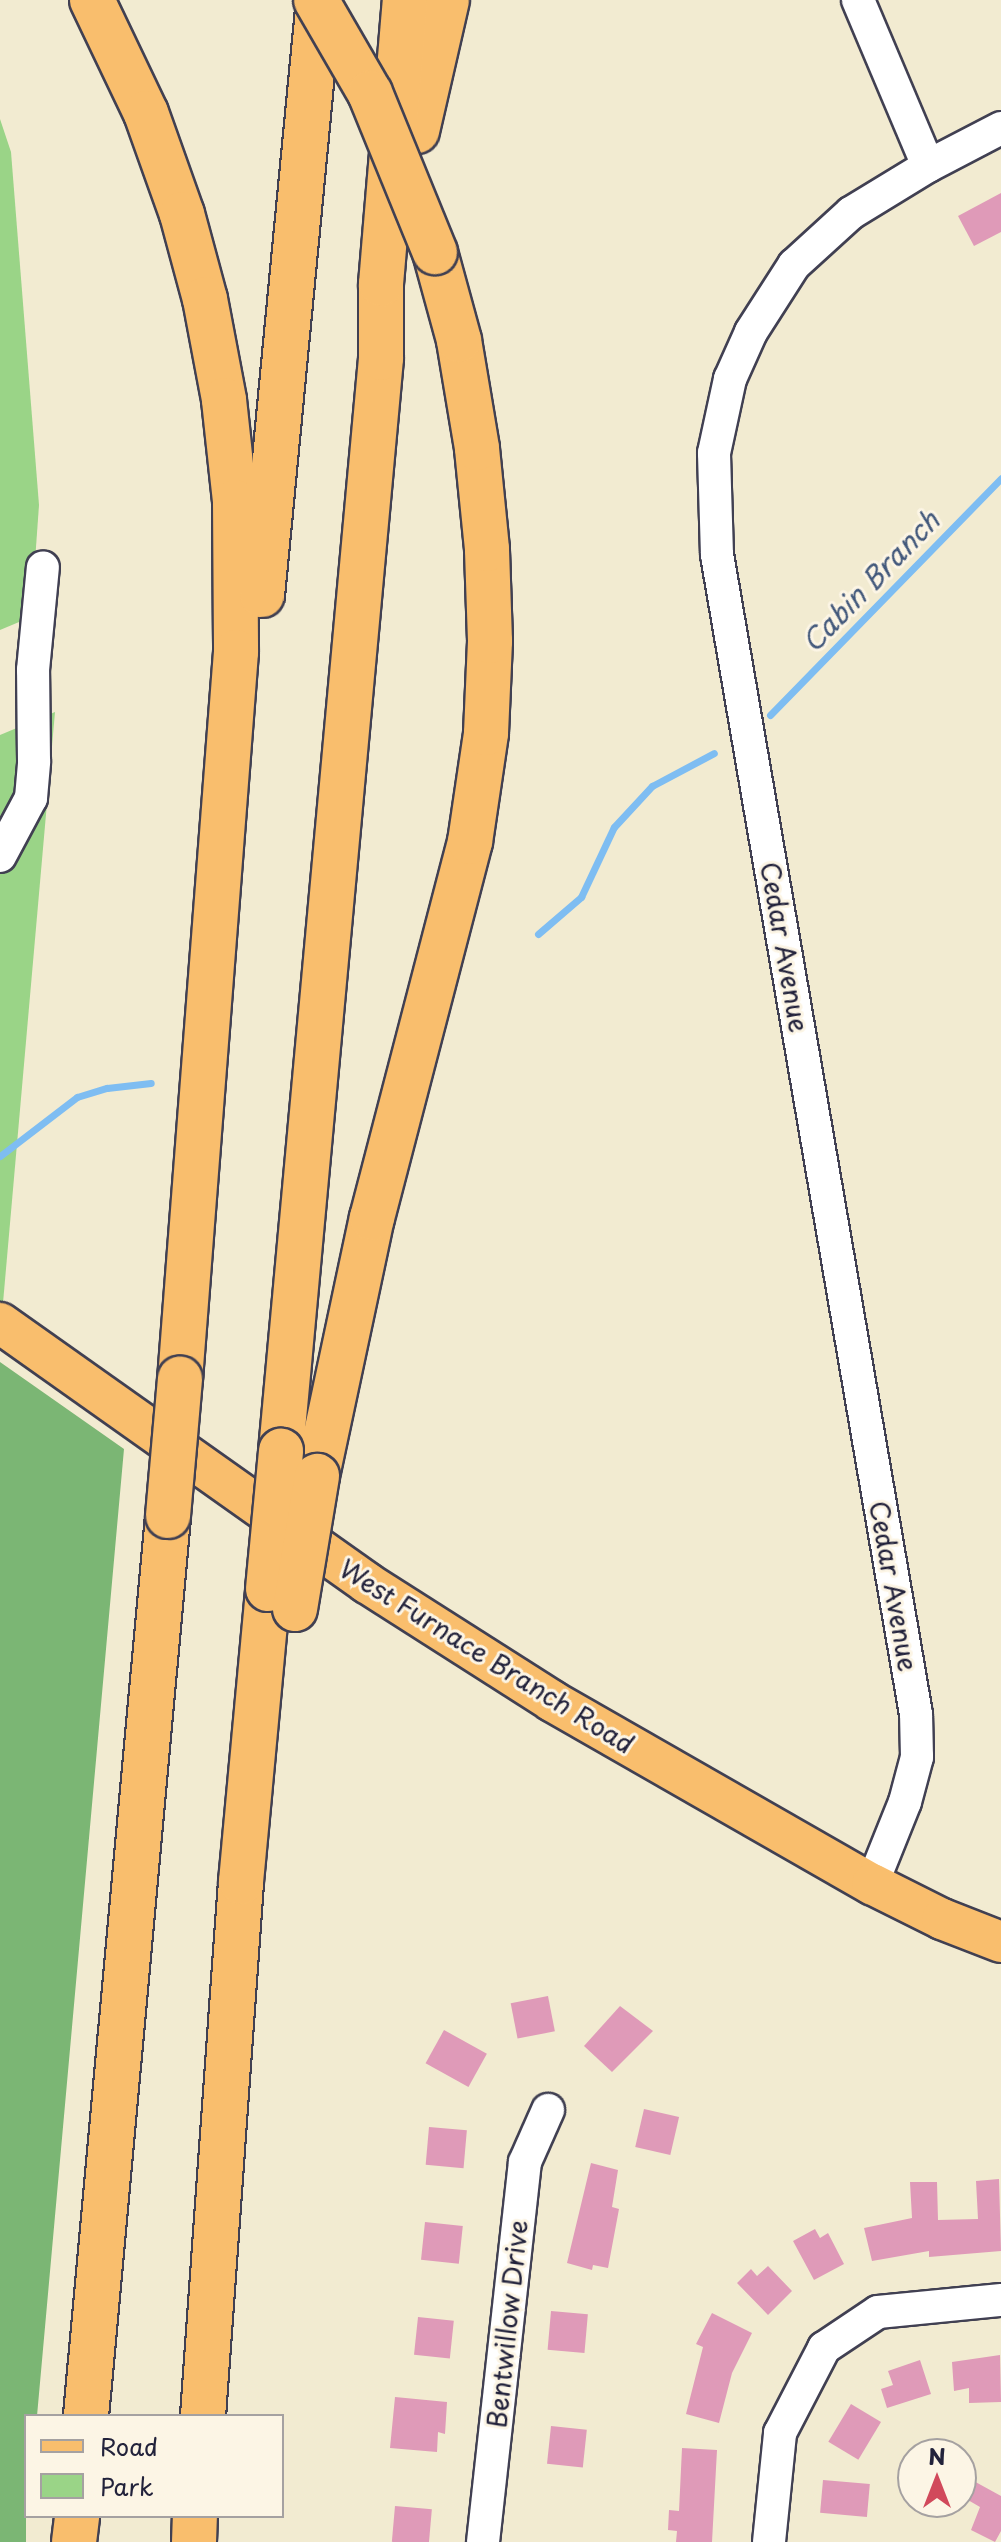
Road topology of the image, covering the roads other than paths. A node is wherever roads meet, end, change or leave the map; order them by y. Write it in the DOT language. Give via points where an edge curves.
graph roads {
  1 [pos="92,0"];
  2 [pos="318,0"];
  3 [pos="405,0"];
  4 [pos="447,0"];
  5 [pos="858,0"];
  6 [pos="1001,128"];
  7 [pos="928,166"];
  8 [pos="381,358"];
  9 [pos="43,567"];
  10 [pos="0,856"];
  11 [pos="208,1038"];
  12 [pos="0,1323"];
  13 [pos="281,1599"];
  14 [pos="872,1884"];
  15 [pos="1001,1942"];
  16 [pos="548,2110"];
  17 [pos="1001,2300"];
  18 [pos="86,2414"];
  19 [pos="205,2414"];
  20 [pos="77,2518"];
  21 [pos="196,2518"];
  22 [pos="74,2542"];
  23 [pos="194,2542"];
  24 [pos="483,2542"];
  25 [pos="769,2542"];
  1 -- 11 [label="highway" via="146,113 182,214 224,400 235,502 236,652"];
  2 -- 11 [label="highway" via="256,655"];
  2 -- 13 [label="highway, bridge" via="370,93 435,252 459,340 477,448 490,641 486,733 470,842 372,1218 317,1476"];
  3 -- 8 [label="highway" via="381,284"];
  4 -- 8 [label="highway" via="417,132"];
  5 -- 7 [label="street"];
  6 -- 7 [label="street, Cedar Avenue"];
  7 -- 14 [label="street, Cedar Avenue" via="851,213 794,265 751,332 730,379 714,453 717,555 916,1714 917,1757"];
  8 -- 13 [label="highway, bridge" via="281,1451"];
  9 -- 10 [label="street" via="33,670 31,798"];
  11 -- 18 [label="highway, bridge"];
  12 -- 14 [label="main road, West Furnace Branch Road" via="394,1600 552,1701"];
  13 -- 19 [label="highway" via="241,1882"];
  14 -- 15 [label="main road, West Furnace Branch Road"];
  16 -- 24 [label="street, Bentwillow Drive" via="525,2162"];
  17 -- 25 [label="street" via="878,2312 824,2348 780,2433"];
  20 -- 22 [label="highway"];
  21 -- 23 [label="highway"];
}
